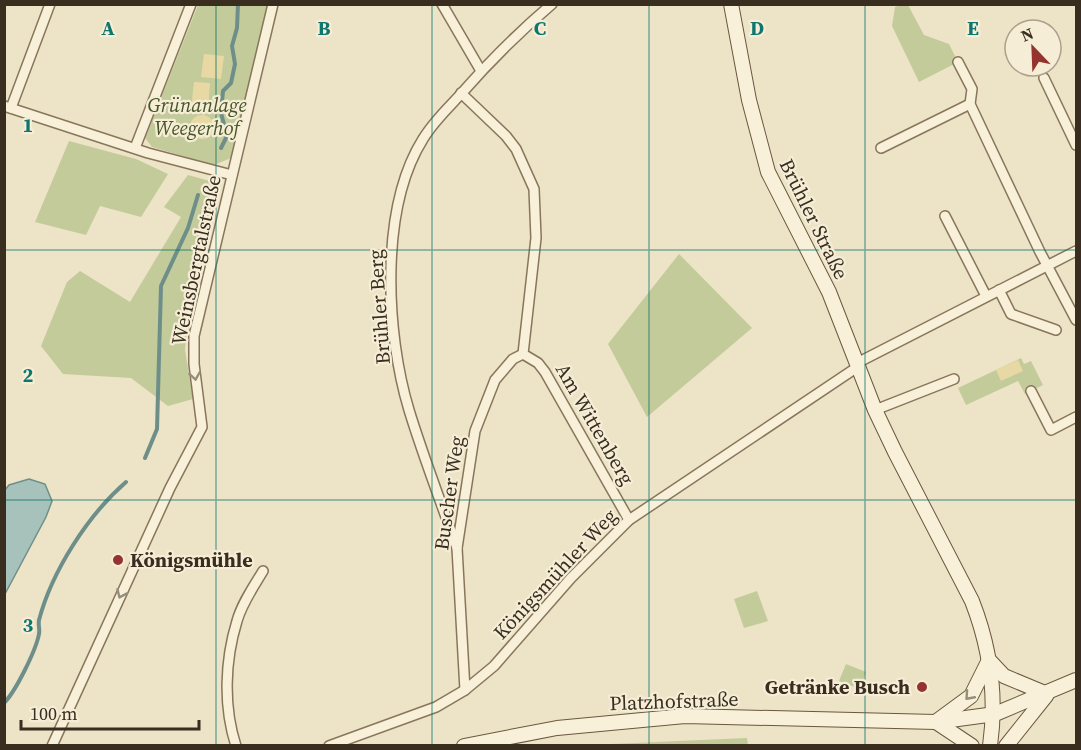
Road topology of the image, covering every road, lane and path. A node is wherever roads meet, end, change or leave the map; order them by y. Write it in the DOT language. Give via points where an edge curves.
graph roads {
  1 [pos="50,4"];
  2 [pos="191,4"];
  3 [pos="273,4"];
  4 [pos="442,4"];
  5 [pos="552,4"];
  6 [pos="731,4"];
  7 [pos="958,62"];
  8 [pos="481,71"];
  9 [pos="1044,78"];
  10 [pos="461,93"];
  11 [pos="970,104"];
  12 [pos="8,107"];
  13 [pos="1077,145"];
  14 [pos="135,148"];
  15 [pos="881,148"];
  16 [pos="232,175"];
  17 [pos="945,216"];
  18 [pos="1077,251"];
  19 [pos="1047,266"];
  20 [pos="999,290"];
  21 [pos="986,296"];
  22 [pos="1077,320"];
  23 [pos="1056,330"];
  24 [pos="523,354"];
  25 [pos="858,364"];
  26 [pos="954,379"];
  27 [pos="1030,391"];
  28 [pos="875,410"];
  29 [pos="1077,417"];
  30 [pos="629,519"];
  31 [pos="457,548"];
  32 [pos="263,571"];
  33 [pos="989,660"];
  34 [pos="1077,680"];
  35 [pos="465,690"];
  36 [pos="1047,694"];
  37 [pos="995,714"];
  38 [pos="936,722"];
  39 [pos="52,746"];
  40 [pos="236,746"];
  41 [pos="329,746"];
  42 [pos="464,746"];
  43 [pos="972,746"];
  44 [pos="990,746"];
  45 [pos="1006,746"];
  1 -- 12 [label="street"];
  2 -- 14 [label="street"];
  3 -- 16 [label="street, Weinsbergtalstraße"];
  4 -- 8 [label="street"];
  5 -- 8 [label="street, Brühler Berg"];
  6 -- 25 [label="main road, Brühler Straße" via="765,164 829,292"];
  7 -- 11 [label="street" via="972,89"];
  8 -- 10 [label="street, Brühler Berg"];
  9 -- 13 [label="street"];
  10 -- 24 [label="street" via="506,136 534,189 536,238"];
  10 -- 31 [label="street, Brühler Berg" via="412,159 394,219 391,274 394,329 408,408"];
  11 -- 15 [label="street"];
  11 -- 19 [label="street"];
  12 -- 14 [label="street"];
  14 -- 16 [label="street"];
  16 -- 39 [label="street, Weinsbergtalstraße, one-way" via="194,336 202,427 170,488"];
  17 -- 21 [label="street"];
  18 -- 19 [label="street, Königsmühler Weg"];
  19 -- 20 [label="street, Königsmühler Weg"];
  19 -- 22 [label="street"];
  20 -- 21 [label="street, Königsmühler Weg"];
  20 -- 23 [label="street" via="1011,314"];
  21 -- 25 [label="street, Königsmühler Weg"];
  24 -- 30 [label="street, Am Wittenberg" via="545,372"];
  24 -- 31 [label="street, Buscher Weg" via="513,358 495,380 475,431"];
  25 -- 28 [label="main road, Brühler Straße"];
  25 -- 30 [label="street, Königsmühler Weg"];
  26 -- 28 [label="street"];
  27 -- 29 [label="street" via="1051,430"];
  28 -- 33 [label="main road, Brühler Straße" via="972,601 988,644"];
  30 -- 35 [label="street, Königsmühler Weg" via="494,666"];
  31 -- 35 [label="street, Buscher Weg"];
  32 -- 40 [label="street" via="237,620 230,665 227,711"];
  33 -- 36 [label="main road" via="1004,676"];
  33 -- 37 [label="main road, Brühler Straße"];
  33 -- 38 [label="main road, one-way" via="971,696"];
  34 -- 36 [label="main road, Platzhofstraße"];
  35 -- 41 [label="street, Königsmühler Weg" via="436,707"];
  36 -- 37 [label="main road, Platzhofstraße"];
  36 -- 45 [label="main road"];
  37 -- 38 [label="main road, Platzhofstraße"];
  37 -- 44 [label="main road, Brühler Straße"];
  38 -- 42 [label="main road, Platzhofstraße" via="685,716 557,728"];
  38 -- 43 [label="main road"];
}
